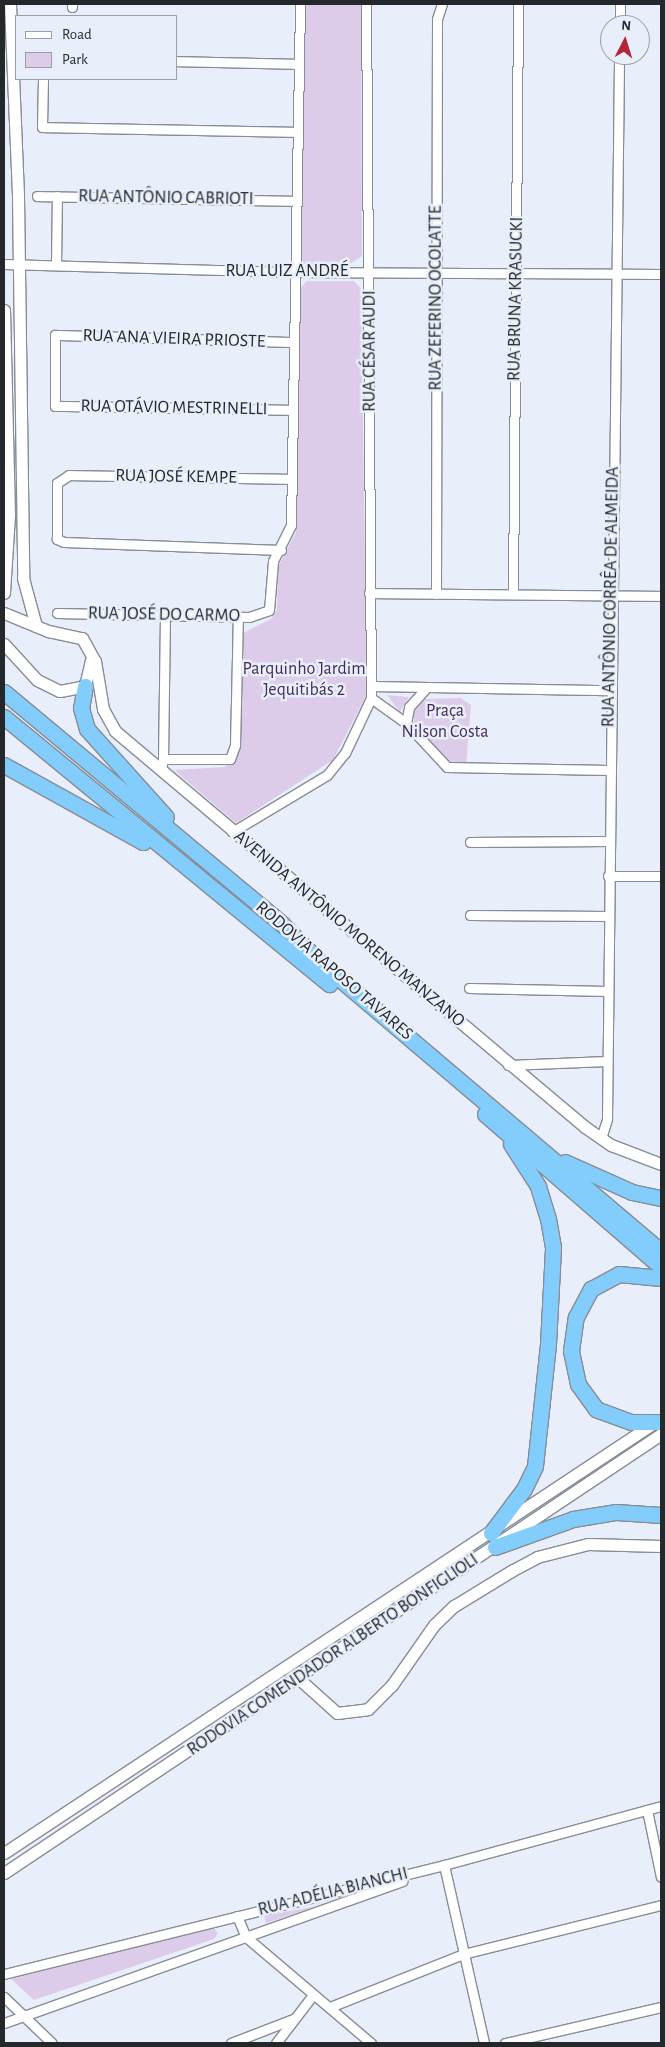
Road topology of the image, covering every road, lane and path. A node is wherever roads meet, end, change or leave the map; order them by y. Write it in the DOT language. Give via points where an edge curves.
graph roads {
  1 [pos="10,4"];
  2 [pos="300,4"];
  3 [pos="366,4"];
  4 [pos="442,4"];
  5 [pos="518,4"];
  6 [pos="178,61"];
  7 [pos="298,64"];
  8 [pos="619,65"];
  9 [pos="42,80"];
  10 [pos="297,132"];
  11 [pos="36,196"];
  12 [pos="57,196"];
  13 [pos="296,201"];
  14 [pos="4,264"];
  15 [pos="18,264"];
  16 [pos="56,265"];
  17 [pos="370,270"];
  18 [pos="436,271"];
  19 [pos="294,272"];
  20 [pos="516,273"];
  21 [pos="616,273"];
  22 [pos="661,274"];
  23 [pos="4,310"];
  24 [pos="294,342"];
  25 [pos="55,406"];
  26 [pos="293,410"];
  27 [pos="292,479"];
  28 [pos="281,550"];
  29 [pos="4,593"];
  30 [pos="369,593"];
  31 [pos="436,594"];
  32 [pos="513,594"];
  33 [pos="610,595"];
  34 [pos="661,596"];
  35 [pos="4,613"];
  36 [pos="57,613"];
  37 [pos="166,616"];
  38 [pos="238,617"];
  39 [pos="36,626"];
  40 [pos="4,644"];
  41 [pos="89,649"];
  42 [pos="85,686"];
  43 [pos="372,686"];
  44 [pos="427,687"];
  45 [pos="610,690"];
  46 [pos="4,692"];
  47 [pos="371,698"];
  48 [pos="4,717"];
  49 [pos="406,723"];
  50 [pos="4,765"];
  51 [pos="162,765"];
  52 [pos="609,770"];
  53 [pos="232,832"];
  54 [pos="608,841"];
  55 [pos="470,842"];
  56 [pos="206,860"];
  57 [pos="608,876"];
  58 [pos="661,876"];
  59 [pos="200,877"];
  60 [pos="470,915"];
  61 [pos="607,916"];
  62 [pos="469,988"];
  63 [pos="607,991"];
  64 [pos="607,1061"];
  65 [pos="508,1065"];
  66 [pos="490,1118"];
  67 [pos="601,1138"];
  68 [pos="531,1140"];
  69 [pos="661,1164"];
  70 [pos="661,1198"];
  71 [pos="661,1252"];
  72 [pos="661,1267"];
  73 [pos="661,1278"];
  74 [pos="660,1425"];
  75 [pos="661,1516"];
  76 [pos="493,1540"];
  77 [pos="661,1546"];
  78 [pos="298,1678"];
  79 [pos="661,1806"];
  80 [pos="646,1810"];
  81 [pos="4,1853"];
  82 [pos="444,1865"];
  83 [pos="4,1873"];
  84 [pos="661,1878"];
  85 [pos="661,1905"];
  86 [pos="237,1916"];
  87 [pos="246,1937"];
  88 [pos="463,1954"];
  89 [pos="4,1974"];
  90 [pos="312,1996"];
  91 [pos="4,1997"];
  92 [pos="330,2007"];
  93 [pos="661,2007"];
  94 [pos="23,2016"];
  95 [pos="293,2019"];
  96 [pos="4,2023"];
  97 [pos="52,2043"];
  98 [pos="231,2043"];
  99 [pos="276,2043"];
  100 [pos="370,2043"];
  101 [pos="484,2043"];
  102 [pos="505,2043"];
  1 -- 15 [label="main road"];
  2 -- 7 [label="street"];
  3 -- 17 [label="street, RUA CÉSAR AUDI"];
  4 -- 18 [label="street, RUA ZEFERINO OCOLATTE" via="437,19"];
  5 -- 20 [label="street, RUA BRUNA KRASUCKI"];
  6 -- 7 [label="street"];
  7 -- 10 [label="street"];
  8 -- 21 [label="street, RUA ANTÔNIO CORRÊA DE ALMEIDA"];
  9 -- 10 [label="street" via="42,128"];
  10 -- 13 [label="street"];
  11 -- 12 [label="street, RUA ANTÔNIO CABRIOTI"];
  12 -- 13 [label="street, RUA ANTÔNIO CABRIOTI"];
  12 -- 16 [label="street"];
  13 -- 19 [label="street"];
  14 -- 15 [label="street, RUA LUIZ ANDRÉ"];
  15 -- 16 [label="street, RUA LUIZ ANDRÉ"];
  15 -- 39 [label="main road" via="23,578"];
  16 -- 19 [label="street, RUA LUIZ ANDRÉ"];
  17 -- 18 [label="street, RUA LUIZ ANDRÉ"];
  17 -- 19 [label="street, RUA LUIZ ANDRÉ"];
  17 -- 30 [label="street, RUA CÉSAR AUDI"];
  18 -- 20 [label="street, RUA LUIZ ANDRÉ"];
  18 -- 31 [label="street, RUA ZEFERINO OCOLATTE"];
  19 -- 24 [label="street"];
  20 -- 21 [label="street, RUA LUIZ ANDRÉ"];
  20 -- 32 [label="street, RUA BRUNA KRASUCKI"];
  21 -- 22 [label="street, RUA LUIZ ANDRÉ"];
  21 -- 33 [label="street, RUA ANTÔNIO CORRÊA DE ALMEIDA"];
  23 -- 29 [label="main road" via="9,515"];
  24 -- 25 [label="street, RUA ANA VIEIRA PRIOSTE" via="55,336"];
  24 -- 26 [label="street"];
  25 -- 26 [label="street, RUA OTÁVIO MESTRINELLI"];
  26 -- 27 [label="street"];
  27 -- 28 [label="street" via="291,525"];
  27 -- 28 [label="street, RUA JOSÉ KEMPE" via="61,477 57,483 57,539"];
  28 -- 38 [label="street, RUA JOSÉ DO CARMO" via="273,561 269,610"];
  30 -- 31 [label="street"];
  30 -- 43 [label="street, RUA CÉSAR AUDI"];
  31 -- 32 [label="street"];
  32 -- 33 [label="street"];
  33 -- 34 [label="street"];
  33 -- 45 [label="street, RUA ANTÔNIO CORRÊA DE ALMEIDA"];
  35 -- 39 [label="main road"];
  36 -- 37 [label="street, RUA JOSÉ DO CARMO"];
  37 -- 38 [label="street, RUA JOSÉ DO CARMO"];
  37 -- 51 [label="street"];
  38 -- 51 [label="street" via="235,745 230,759"];
  39 -- 41 [label="main road" via="75,634"];
  40 -- 42 [label="main road" via="46,687 60,691"];
  41 -- 42 [label="main road" via="90,673"];
  41 -- 51 [label="main road, AVENIDA ANTÔNIO MORENO MANZANO" via="108,720"];
  42 -- 56 [label="highway" via="81,708 87,729"];
  43 -- 44 [label="street"];
  43 -- 47 [label="street, RUA CÉSAR AUDI"];
  44 -- 45 [label="street"];
  44 -- 49 [label="street" via="409,707"];
  45 -- 52 [label="street, RUA ANTÔNIO CORRÊA DE ALMEIDA"];
  46 -- 56 [label="highway, RODOVIA RAPOSO TAVARES"];
  47 -- 49 [label="street"];
  47 -- 53 [label="street" via="345,752 327,775"];
  48 -- 59 [label="highway, RODOVIA RAPOSO TAVARES"];
  49 -- 52 [label="street" via="447,767"];
  50 -- 59 [label="highway" via="128,832"];
  51 -- 53 [label="main road, AVENIDA ANTÔNIO MORENO MANZANO"];
  52 -- 54 [label="street, RUA ANTÔNIO CORRÊA DE ALMEIDA"];
  53 -- 65 [label="main road, AVENIDA ANTÔNIO MORENO MANZANO"];
  54 -- 55 [label="street"];
  54 -- 57 [label="street, RUA ANTÔNIO CORRÊA DE ALMEIDA"];
  56 -- 68 [label="highway, RODOVIA RAPOSO TAVARES"];
  57 -- 58 [label="street"];
  57 -- 61 [label="street, RUA ANTÔNIO CORRÊA DE ALMEIDA"];
  59 -- 66 [label="highway, RODOVIA RAPOSO TAVARES"];
  60 -- 61 [label="street"];
  61 -- 63 [label="street, RUA ANTÔNIO CORRÊA DE ALMEIDA"];
  62 -- 63 [label="street"];
  63 -- 64 [label="street, RUA ANTÔNIO CORRÊA DE ALMEIDA"];
  64 -- 65 [label="street"];
  64 -- 67 [label="street, RUA ANTÔNIO CORRÊA DE ALMEIDA" via="607,1119"];
  65 -- 67 [label="main road, AVENIDA ANTÔNIO MORENO MANZANO"];
  66 -- 72 [label="highway, RODOVIA RAPOSO TAVARES"];
  66 -- 76 [label="highway" via="538,1186 553,1247 541,1441 524,1489"];
  67 -- 69 [label="main road, AVENIDA ANTÔNIO MORENO MANZANO"];
  68 -- 70 [label="highway" via="596,1178"];
  68 -- 71 [label="highway, RODOVIA RAPOSO TAVARES"];
  73 -- 74 [label="highway" via="619,1274 591,1289 576,1317 571,1351 578,1384 596,1409 632,1422"];
  74 -- 76 [label="main road, RODOVIA COMENDADOR ALBERTO BONFIGLIOLI"];
  75 -- 76 [label="highway" via="616,1512 573,1519"];
  76 -- 78 [label="main road, RODOVIA COMENDADOR ALBERTO BONFIGLIOLI"];
  76 -- 81 [label="main road, RODOVIA COMENDADOR ALBERTO BONFIGLIOLI"];
  77 -- 78 [label="main road" via="588,1544 537,1557 513,1570 454,1606 434,1625 392,1685 368,1709 337,1712"];
  78 -- 83 [label="main road, RODOVIA COMENDADOR ALBERTO BONFIGLIOLI"];
  79 -- 80 [label="street, RUA ADÉLIA BIANCHI"];
  80 -- 82 [label="street, RUA ADÉLIA BIANCHI"];
  80 -- 84 [label="street"];
  82 -- 86 [label="street, RUA ADÉLIA BIANCHI"];
  82 -- 87 [label="street"];
  82 -- 88 [label="street"];
  85 -- 88 [label="street"];
  86 -- 87 [label="street"];
  86 -- 89 [label="street, RUA ADÉLIA BIANCHI"];
  87 -- 90 [label="street"];
  87 -- 94 [label="street"];
  88 -- 92 [label="street"];
  88 -- 101 [label="street"];
  90 -- 92 [label="street"];
  90 -- 95 [label="street"];
  91 -- 94 [label="street"];
  92 -- 100 [label="street"];
  93 -- 102 [label="street"];
  94 -- 96 [label="street"];
  94 -- 97 [label="street"];
  95 -- 98 [label="street"];
  95 -- 99 [label="street"];
}
